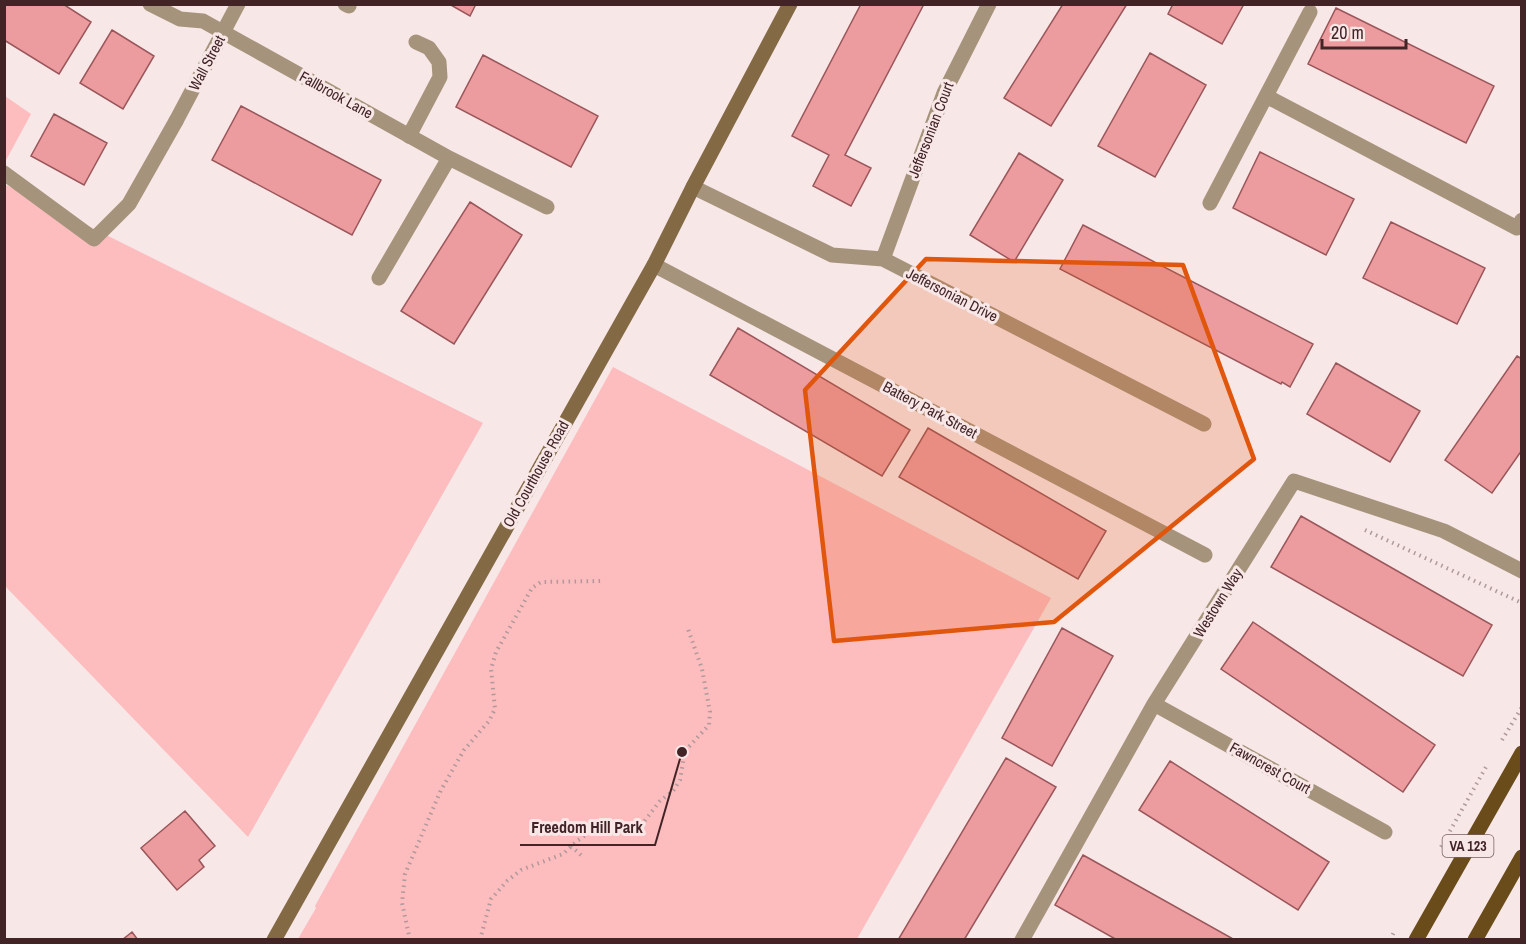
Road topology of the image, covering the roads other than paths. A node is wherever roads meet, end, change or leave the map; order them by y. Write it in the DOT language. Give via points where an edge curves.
graph roads {
  1 [pos="150,4"];
  2 [pos="238,4"];
  3 [pos="790,4"];
  4 [pos="989,4"];
  5 [pos="1310,12"];
  6 [pos="223,32"];
  7 [pos="416,42"];
  8 [pos="1266,96"];
  9 [pos="409,136"];
  10 [pos="449,158"];
  11 [pos="4,173"];
  12 [pos="693,187"];
  13 [pos="1210,203"];
  14 [pos="547,207"];
  15 [pos="1521,220"];
  16 [pos="883,259"];
  17 [pos="654,265"];
  18 [pos="379,278"];
  19 [pos="1204,424"];
  20 [pos="1205,555"];
  21 [pos="1521,571"];
  22 [pos="1154,704"];
  23 [pos="1521,753"];
  24 [pos="1385,832"];
  25 [pos="1521,856"];
  26 [pos="274,939"];
  27 [pos="1022,939"];
  28 [pos="1416,939"];
  29 [pos="1475,939"];
  1 -- 6 [label="street, Fallbrook Lane" via="180,19 203,21"];
  2 -- 6 [label="street, Wall Street"];
  3 -- 12 [label="street, Old Courthouse Road"];
  4 -- 16 [label="street, Jeffersonian Court" via="944,93"];
  5 -- 8 [label="street"];
  6 -- 9 [label="street, Fallbrook Lane"];
  6 -- 11 [label="street, Wall Street" via="129,204 94,239"];
  7 -- 9 [label="street" via="429,48 439,62 440,77"];
  8 -- 13 [label="street"];
  8 -- 15 [label="street" via="1517,228"];
  9 -- 10 [label="street, Fallbrook Lane"];
  10 -- 14 [label="street, Fallbrook Lane"];
  10 -- 18 [label="street"];
  12 -- 16 [label="street, Jeffersonian Drive" via="832,255"];
  12 -- 17 [label="street, Old Courthouse Road"];
  16 -- 19 [label="street, Jeffersonian Drive"];
  17 -- 20 [label="street, Battery Park Street"];
  17 -- 26 [label="street, Old Courthouse Road"];
  21 -- 22 [label="street, Westown Way" via="1444,531 1294,481"];
  22 -- 24 [label="street, Fawncrest Court"];
  22 -- 27 [label="street, Westown Way"];
  23 -- 28 [label="main road, VA 123"];
  25 -- 29 [label="main road"];
}
